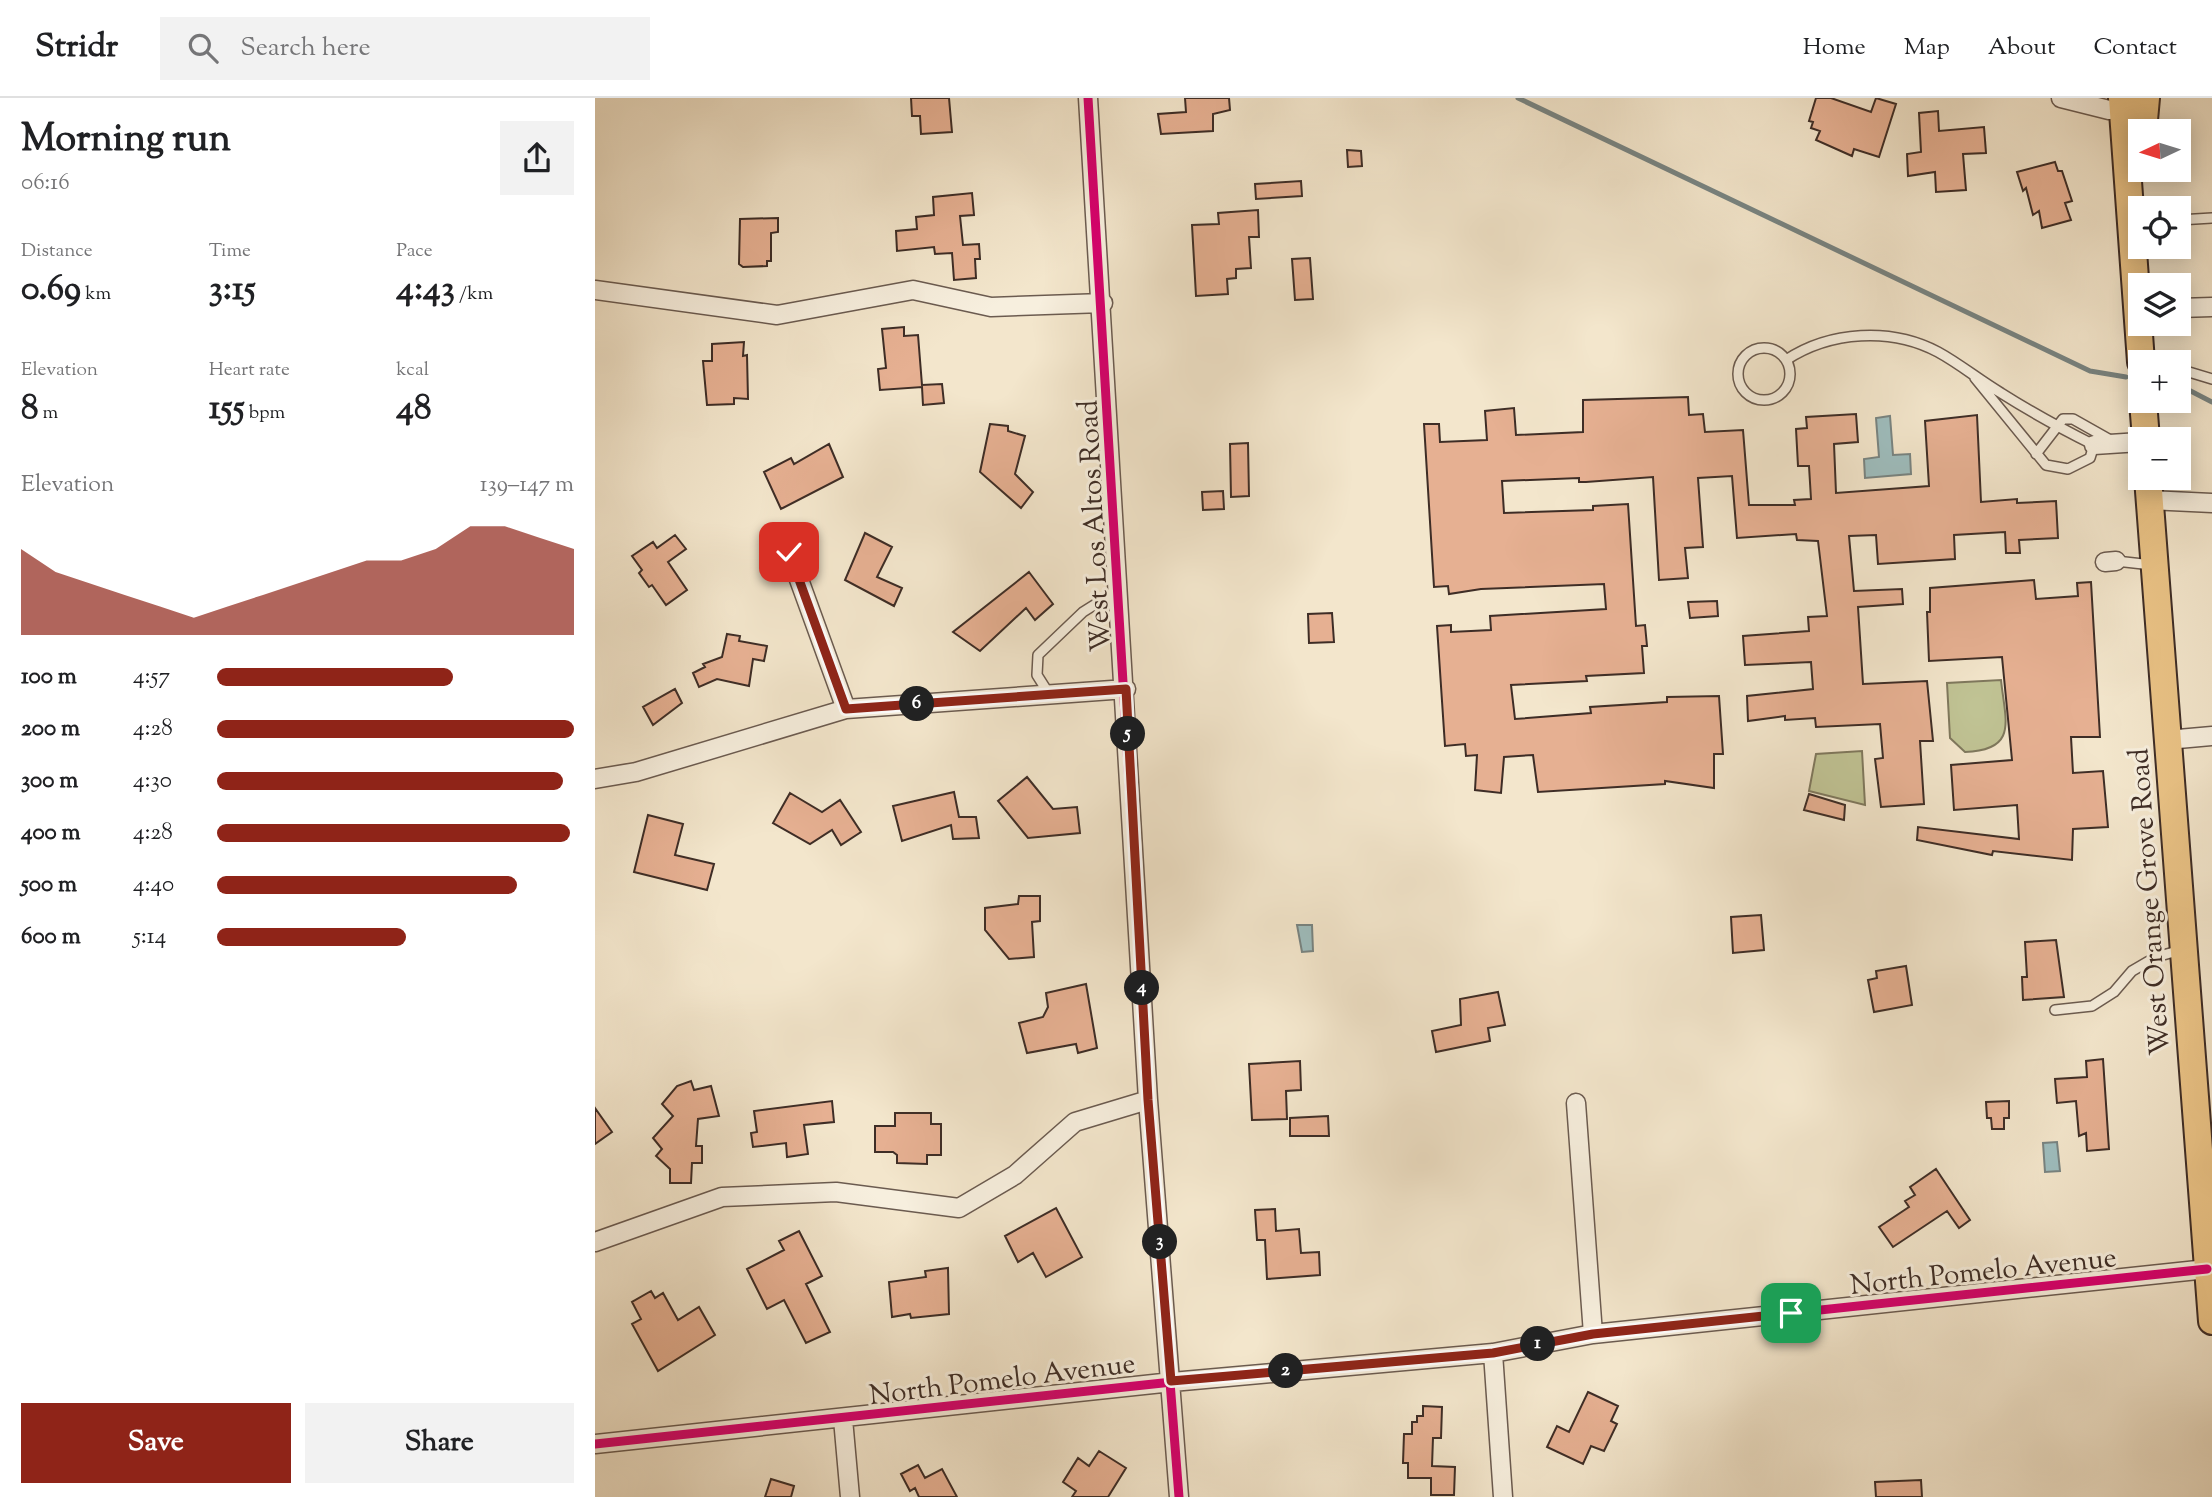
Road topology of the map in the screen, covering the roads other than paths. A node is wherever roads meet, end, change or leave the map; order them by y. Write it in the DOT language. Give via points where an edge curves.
graph roads {
  1 [pos="1089,98"];
  2 [pos="2061,98"];
  3 [pos="2136,109"];
  4 [pos="2137,196"];
  5 [pos="2212,218"];
  6 [pos="2191,219"];
  7 [pos="595,290"];
  8 [pos="1103,303"];
  9 [pos="2212,307"];
  10 [pos="2191,308"];
  11 [pos="1786,360"];
  12 [pos="2191,373"];
  13 [pos="1975,378"];
  14 [pos="2212,379"];
  15 [pos="2056,426"];
  16 [pos="2128,443"];
  17 [pos="2116,444"];
  18 [pos="2094,445"];
  19 [pos="2036,454"];
  20 [pos="2148,490"];
  21 [pos="2153,490"];
  22 [pos="2212,503"];
  23 [pos="789,552"];
  24 [pos="2111,561"];
  25 [pos="2154,565"];
  26 [pos="1119,589"];
  27 [pos="1126,689"];
  28 [pos="1049,694"];
  29 [pos="846,709"];
  30 [pos="2212,736"];
  31 [pos="2167,740"];
  32 [pos="595,779"];
  33 [pos="2183,949"];
  34 [pos="2055,1010"];
  35 [pos="1148,1100"];
  36 [pos="1576,1102"];
  37 [pos="595,1242"];
  38 [pos="2207,1269"];
  39 [pos="2212,1321"];
  40 [pos="1593,1334"];
  41 [pos="1493,1353"];
  42 [pos="1171,1381"];
  43 [pos="843,1419"];
  44 [pos="595,1444"];
  45 [pos="850,1497"];
  46 [pos="1179,1497"];
  47 [pos="1503,1497"];
  1 -- 8 [label="street, West Los Altos Road"];
  2 -- 3 [label="street" via="2109,110"];
  3 -- 4 [label="main road"];
  5 -- 6 [label="lane"];
  7 -- 8 [label="street" via="777,315 913,290 991,307"];
  8 -- 26 [label="street, West Los Altos Road"];
  9 -- 10 [label="street"];
  11 -- 11 [label="lane" via="1765,348 1749,353 1739,375 1745,391 1759,400 1776,397 1788,385"];
  11 -- 13 [label="lane" via="1844,337 1891,337 1935,351"];
  12 -- 14 [label="lane"];
  13 -- 15 [label="lane"];
  13 -- 19 [label="lane"];
  15 -- 17 [label="lane" via="2073,418"];
  15 -- 18 [label="lane"];
  15 -- 19 [label="lane"];
  16 -- 17 [label="street"];
  17 -- 18 [label="street"];
  18 -- 19 [label="lane" via="2090,458 2068,469 2046,465"];
  20 -- 25 [label="main road, West Orange Grove Road"];
  21 -- 22 [label="street"];
  23 -- 29 [label="street"];
  24 -- 25 [label="lane"];
  25 -- 31 [label="main road, West Orange Grove Road"];
  26 -- 27 [label="street, West Los Altos Road"];
  26 -- 28 [label="lane" via="1083,612 1038,655 1037,675"];
  27 -- 28 [label="street"];
  27 -- 35 [label="street, West Los Altos Road"];
  28 -- 29 [label="street"];
  29 -- 32 [label="street" via="636,772"];
  30 -- 31 [label="street"];
  31 -- 33 [label="main road, West Orange Grove Road"];
  33 -- 34 [label="lane" via="2132,971 2114,992 2092,1006"];
  33 -- 38 [label="main road, West Orange Grove Road" via="2199,1107"];
  35 -- 37 [label="street" via="1075,1122 1015,1175 959,1208 836,1192 722,1197"];
  35 -- 42 [label="street, West Los Altos Road"];
  36 -- 40 [label="street"];
  38 -- 39 [label="main road, West Orange Grove Road"];
  38 -- 40 [label="street, North Pomelo Avenue"];
  40 -- 41 [label="street, North Pomelo Avenue"];
  41 -- 42 [label="street, North Pomelo Avenue"];
  41 -- 47 [label="street"];
  42 -- 43 [label="street, North Pomelo Avenue"];
  42 -- 46 [label="street, West Los Altos Road"];
  43 -- 44 [label="street, North Pomelo Avenue"];
  43 -- 45 [label="street"];
}
